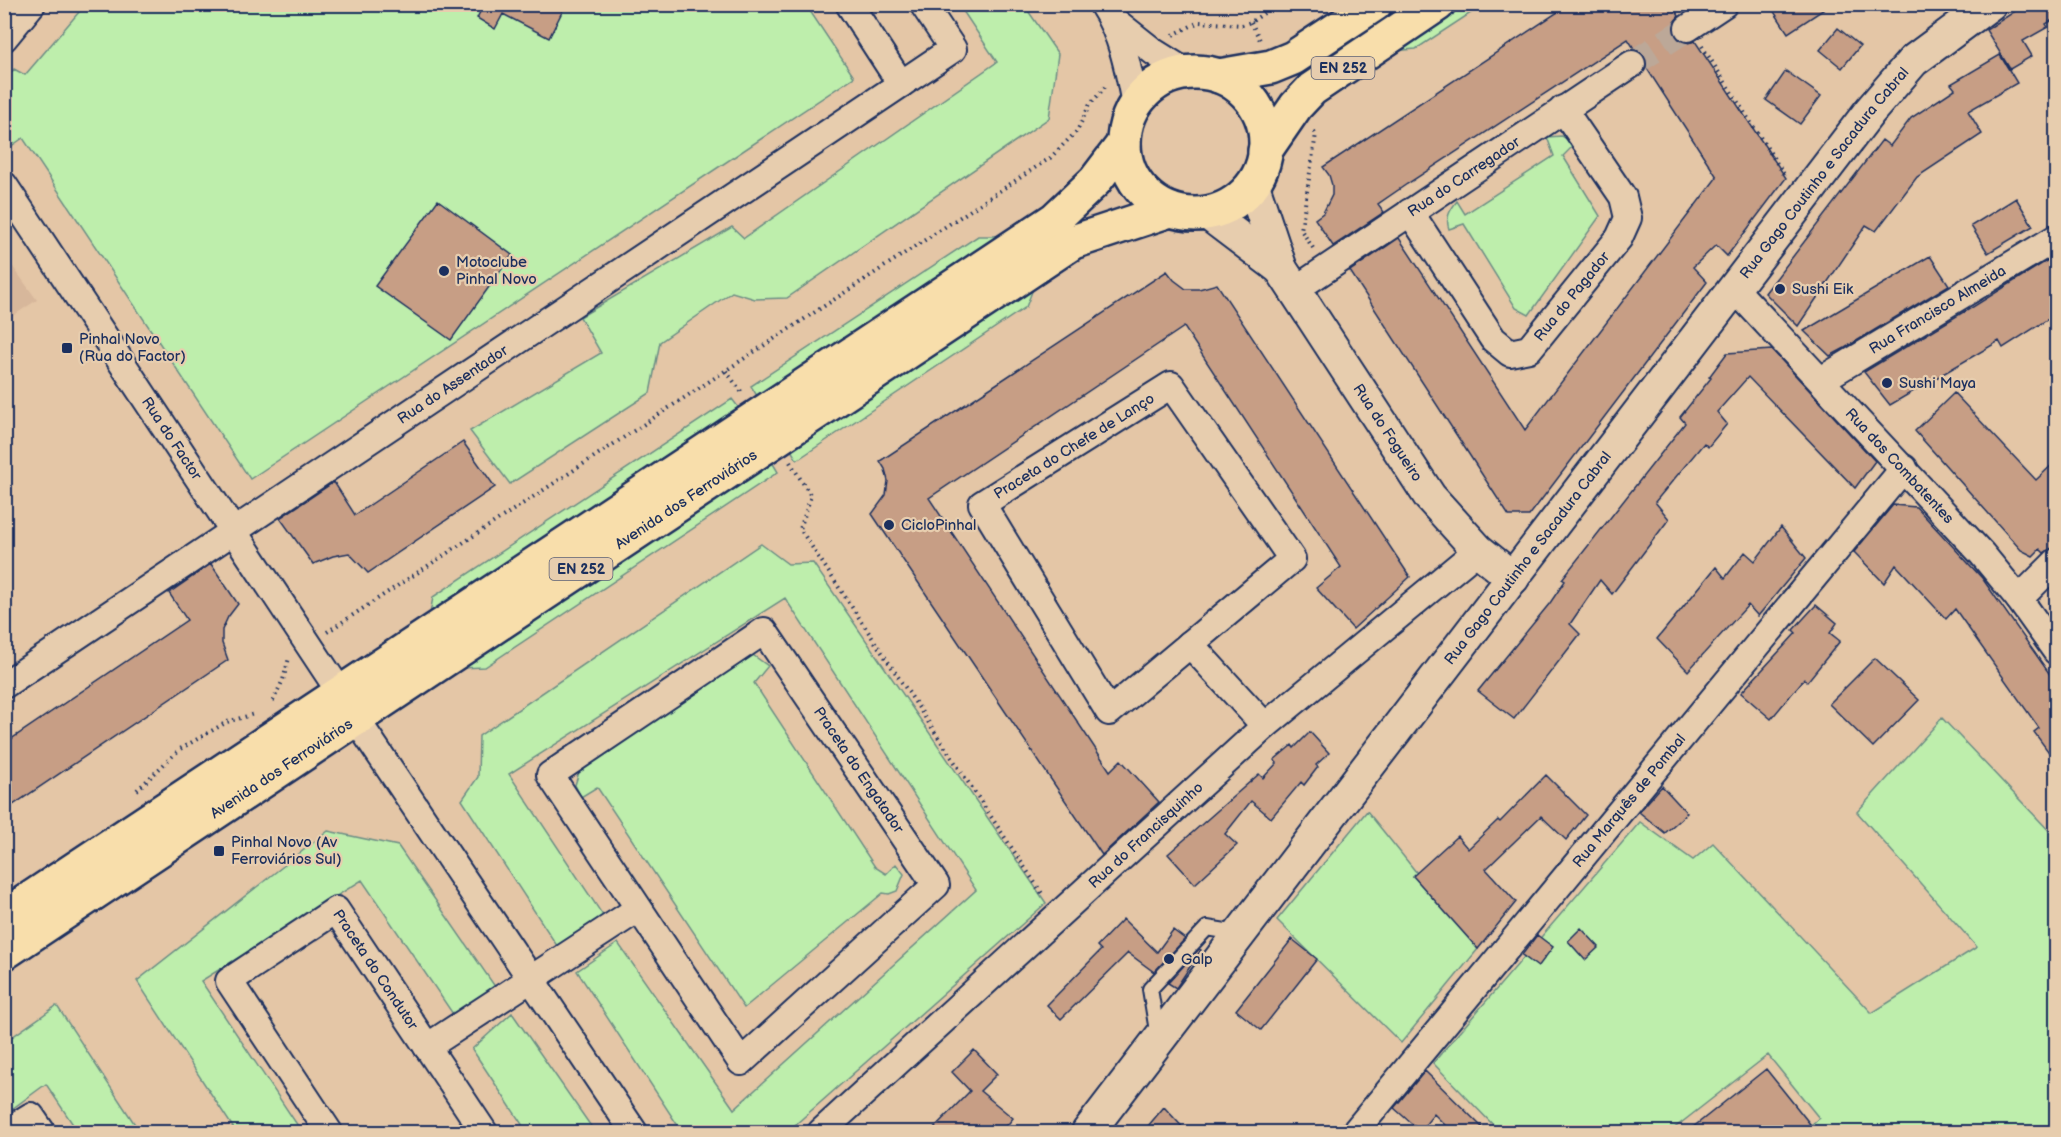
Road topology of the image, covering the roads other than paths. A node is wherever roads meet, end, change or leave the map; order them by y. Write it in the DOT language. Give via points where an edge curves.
graph roads {
  1 [pos="32,4"];
  2 [pos="849,4"];
  3 [pos="923,4"];
  4 [pos="1375,4"];
  5 [pos="1438,4"];
  6 [pos="1724,4"];
  7 [pos="1990,4"];
  8 [pos="1107,11"];
  9 [pos="1688,28"];
  10 [pos="4,38"];
  11 [pos="1632,64"];
  12 [pos="1186,72"];
  13 [pos="1219,76"];
  14 [pos="901,84"];
  15 [pos="1135,105"];
  16 [pos="1563,109"];
  17 [pos="1124,143"];
  18 [pos="1265,150"];
  19 [pos="4,185"];
  20 [pos="1253,185"];
  21 [pos="1170,210"];
  22 [pos="1410,212"];
  23 [pos="1207,213"];
  24 [pos="2056,238"];
  25 [pos="1289,279"];
  26 [pos="1734,288"];
  27 [pos="1821,380"];
  28 [pos="767,428"];
  29 [pos="1904,468"];
  30 [pos="233,530"];
  31 [pos="1478,550"];
  32 [pos="2056,562"];
  33 [pos="1513,578"];
  34 [pos="2019,599"];
  35 [pos="1190,644"];
  36 [pos="2056,651"];
  37 [pos="4,685"];
  38 [pos="340,692"];
  39 [pos="356,719"];
  40 [pos="1265,726"];
  41 [pos="638,909"];
  42 [pos="4,916"];
  43 [pos="4,954"];
  44 [pos="531,980"];
  45 [pos="427,1047"];
  46 [pos="5,1132"];
  47 [pos="42,1132"];
  48 [pos="329,1132"];
  49 [pos="483,1132"];
  50 [pos="634,1132"];
  51 [pos="820,1132"];
  52 [pos="1088,1132"];
  53 [pos="1355,1132"];
  1 -- 10 [label="street"];
  2 -- 14 [label="street"];
  3 -- 14 [label="street, Rua do Assentador" via="953,49"];
  4 -- 13 [label="main road, Avenida dos Ferroviários / EN 252" via="1293,57 1271,67"];
  5 -- 18 [label="main road, Avenida dos Ferroviários / EN 252" via="1312,89"];
  6 -- 9 [label="street"];
  7 -- 26 [label="street, Rua Gago Coutinho e Sacadura Cabral" via="1913,62 1870,111"];
  8 -- 12 [label="street" via="1154,52"];
  8 -- 15 [label="street" via="1128,69"];
  11 -- 16 [label="street, Rua do Carregador"];
  12 -- 13 [label="main road, Avenida dos Ferroviários / EN 252"];
  12 -- 15 [label="main road, Avenida dos Ferroviários / EN 252" via="1166,78"];
  13 -- 18 [label="main road, Avenida dos Ferroviários / EN 252" via="1240,87 1256,105 1265,127"];
  14 -- 30 [label="street, Rua do Assentador"];
  15 -- 17 [label="main road, Avenida dos Ferroviários / EN 252"];
  16 -- 22 [label="street, Rua do Carregador"];
  16 -- 22 [label="street, Rua do Pagador" via="1623,197 1628,218 1619,238 1529,349 1510,353 1493,339"];
  17 -- 21 [label="main road, Avenida dos Ferroviários / EN 252" via="1127,164 1137,183 1151,199"];
  17 -- 28 [label="main road, Avenida dos Ferroviários / EN 252" via="1095,181 1055,219"];
  18 -- 20 [label="main road, Avenida dos Ferroviários / EN 252" via="1262,169"];
  19 -- 30 [label="street, Rua do Factor"];
  20 -- 23 [label="main road, Avenida dos Ferroviários / EN 252" via="1240,199"];
  20 -- 25 [label="street, Rua do Fogueiro"];
  21 -- 23 [label="main road, Avenida dos Ferroviários / EN 252"];
  21 -- 28 [label="main road, Avenida dos Ferroviários / EN 252" via="1073,242"];
  22 -- 25 [label="street, Rua do Carregador"];
  23 -- 25 [label="street, Rua do Fogueiro"];
  24 -- 27 [label="street, Rua Francisco Almeida"];
  25 -- 31 [label="street, Rua do Fogueiro" via="1430,497"];
  26 -- 27 [label="street, Rua dos Combatentes"];
  26 -- 33 [label="street, Rua Gago Coutinho e Sacadura Cabral"];
  27 -- 29 [label="street, Rua dos Combatentes"];
  28 -- 38 [label="main road, Avenida dos Ferroviários / EN 252"];
  28 -- 39 [label="main road, Avenida dos Ferroviários / EN 252"];
  29 -- 34 [label="street, Rua dos Combatentes"];
  29 -- 53 [label="street, Rua Marquês de Pombal"];
  30 -- 37 [label="street, Rua do Assentador"];
  30 -- 38 [label="street, Rua do Factor"];
  31 -- 33 [label="street, Rua do Fogueiro"];
  31 -- 40 [label="street, Rua do Francisquinho"];
  32 -- 34 [label="street"];
  33 -- 52 [label="street, Rua Gago Coutinho e Sacadura Cabral"];
  34 -- 36 [label="street, Rua dos Combatentes"];
  35 -- 35 [label="street, Praceta do Chefe de Lanço" via="1109,712 982,504 1171,386 1292,559"];
  35 -- 40 [label="street"];
  38 -- 42 [label="main road, Avenida dos Ferroviários / EN 252"];
  39 -- 43 [label="main road, Avenida dos Ferroviários / EN 252"];
  39 -- 44 [label="street"];
  40 -- 51 [label="street, Rua do Francisquinho"];
  41 -- 41 [label="street, Praceta do Engatador" via="550,775 764,631 936,885 741,1062"];
  41 -- 44 [label="street"];
  44 -- 45 [label="street, Praceta do Condutor"];
  44 -- 50 [label="street"];
  45 -- 48 [label="street, Praceta do Condutor" via="336,910 229,981"];
  45 -- 49 [label="street, Praceta do Condutor"];
  46 -- 47 [label="street" via="31,1116"];
}
